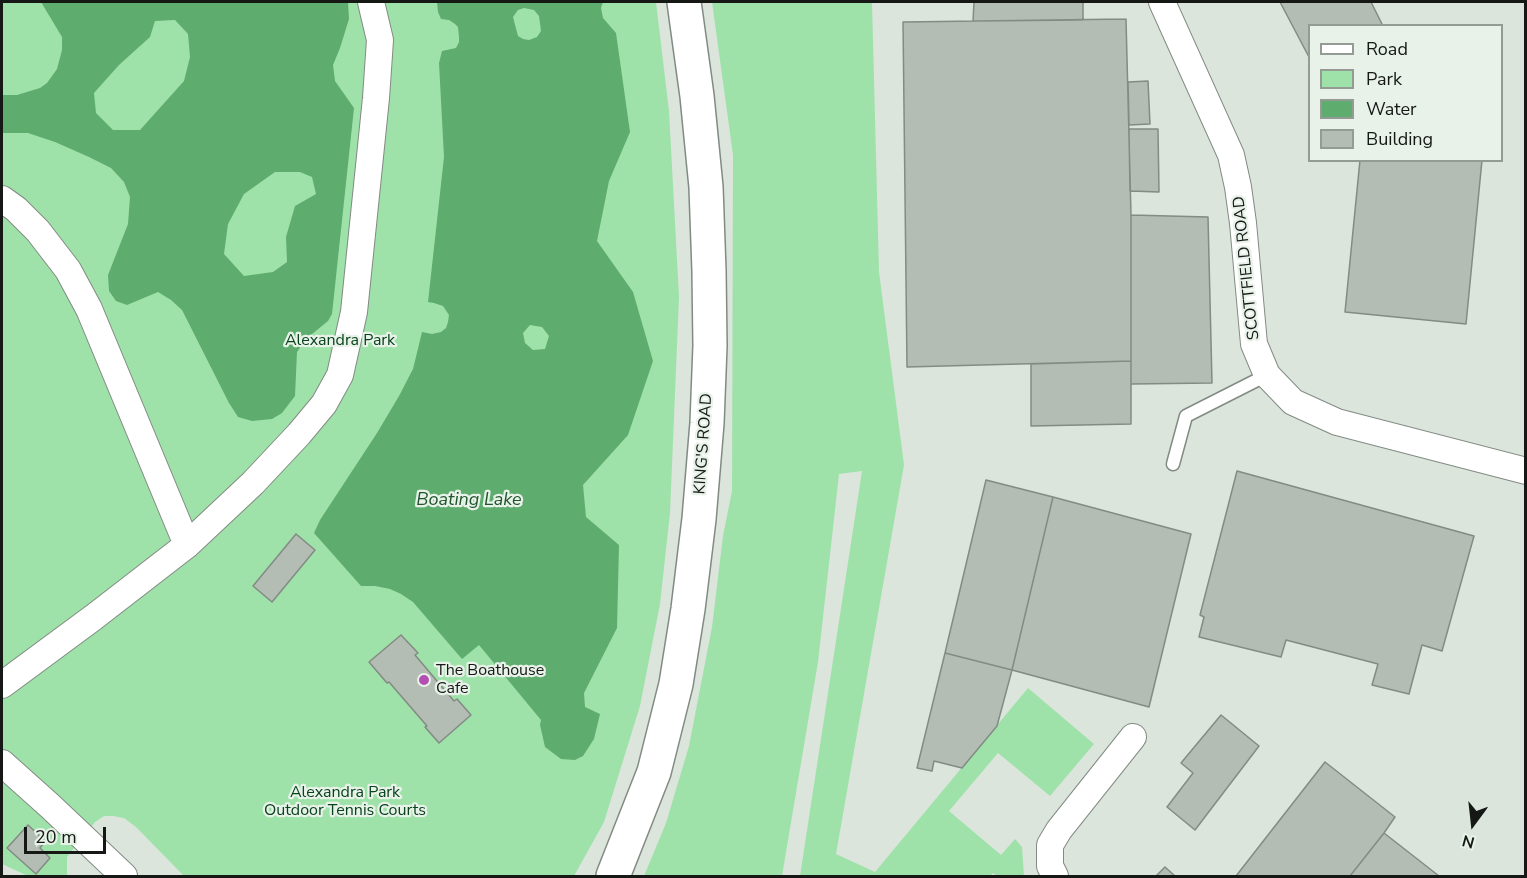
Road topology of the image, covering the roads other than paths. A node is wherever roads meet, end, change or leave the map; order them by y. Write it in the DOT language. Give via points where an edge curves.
graph roads {
  1 [pos="371,2"];
  2 [pos="684,2"];
  3 [pos="1162,2"];
  4 [pos="2,199"];
  5 [pos="1267,375"];
  6 [pos="1173,464"];
  7 [pos="1526,471"];
  8 [pos="187,544"];
  9 [pos="2,685"];
  10 [pos="1133,737"];
  11 [pos="2,763"];
  12 [pos="124,876"];
  13 [pos="613,876"];
  14 [pos="1054,876"];
  1 -- 8 [label="street" via="380,40 376,98 354,312 340,375 324,404 299,434"];
  2 -- 13 [label="street, KING'S ROAD" via="706,187 710,335 707,423 699,519 676,684 654,772"];
  3 -- 5 [label="street, SCOTTFIELD ROAD" via="1231,155 1243,223 1254,344"];
  4 -- 8 [label="street" via="38,231 68,270 89,309"];
  5 -- 6 [label="lane" via="1186,416"];
  5 -- 7 [label="street, SCOTTFIELD ROAD" via="1293,402 1337,422"];
  8 -- 9 [label="street"];
  10 -- 14 [label="street" via="1050,845"];
  11 -- 12 [label="street"];
}
